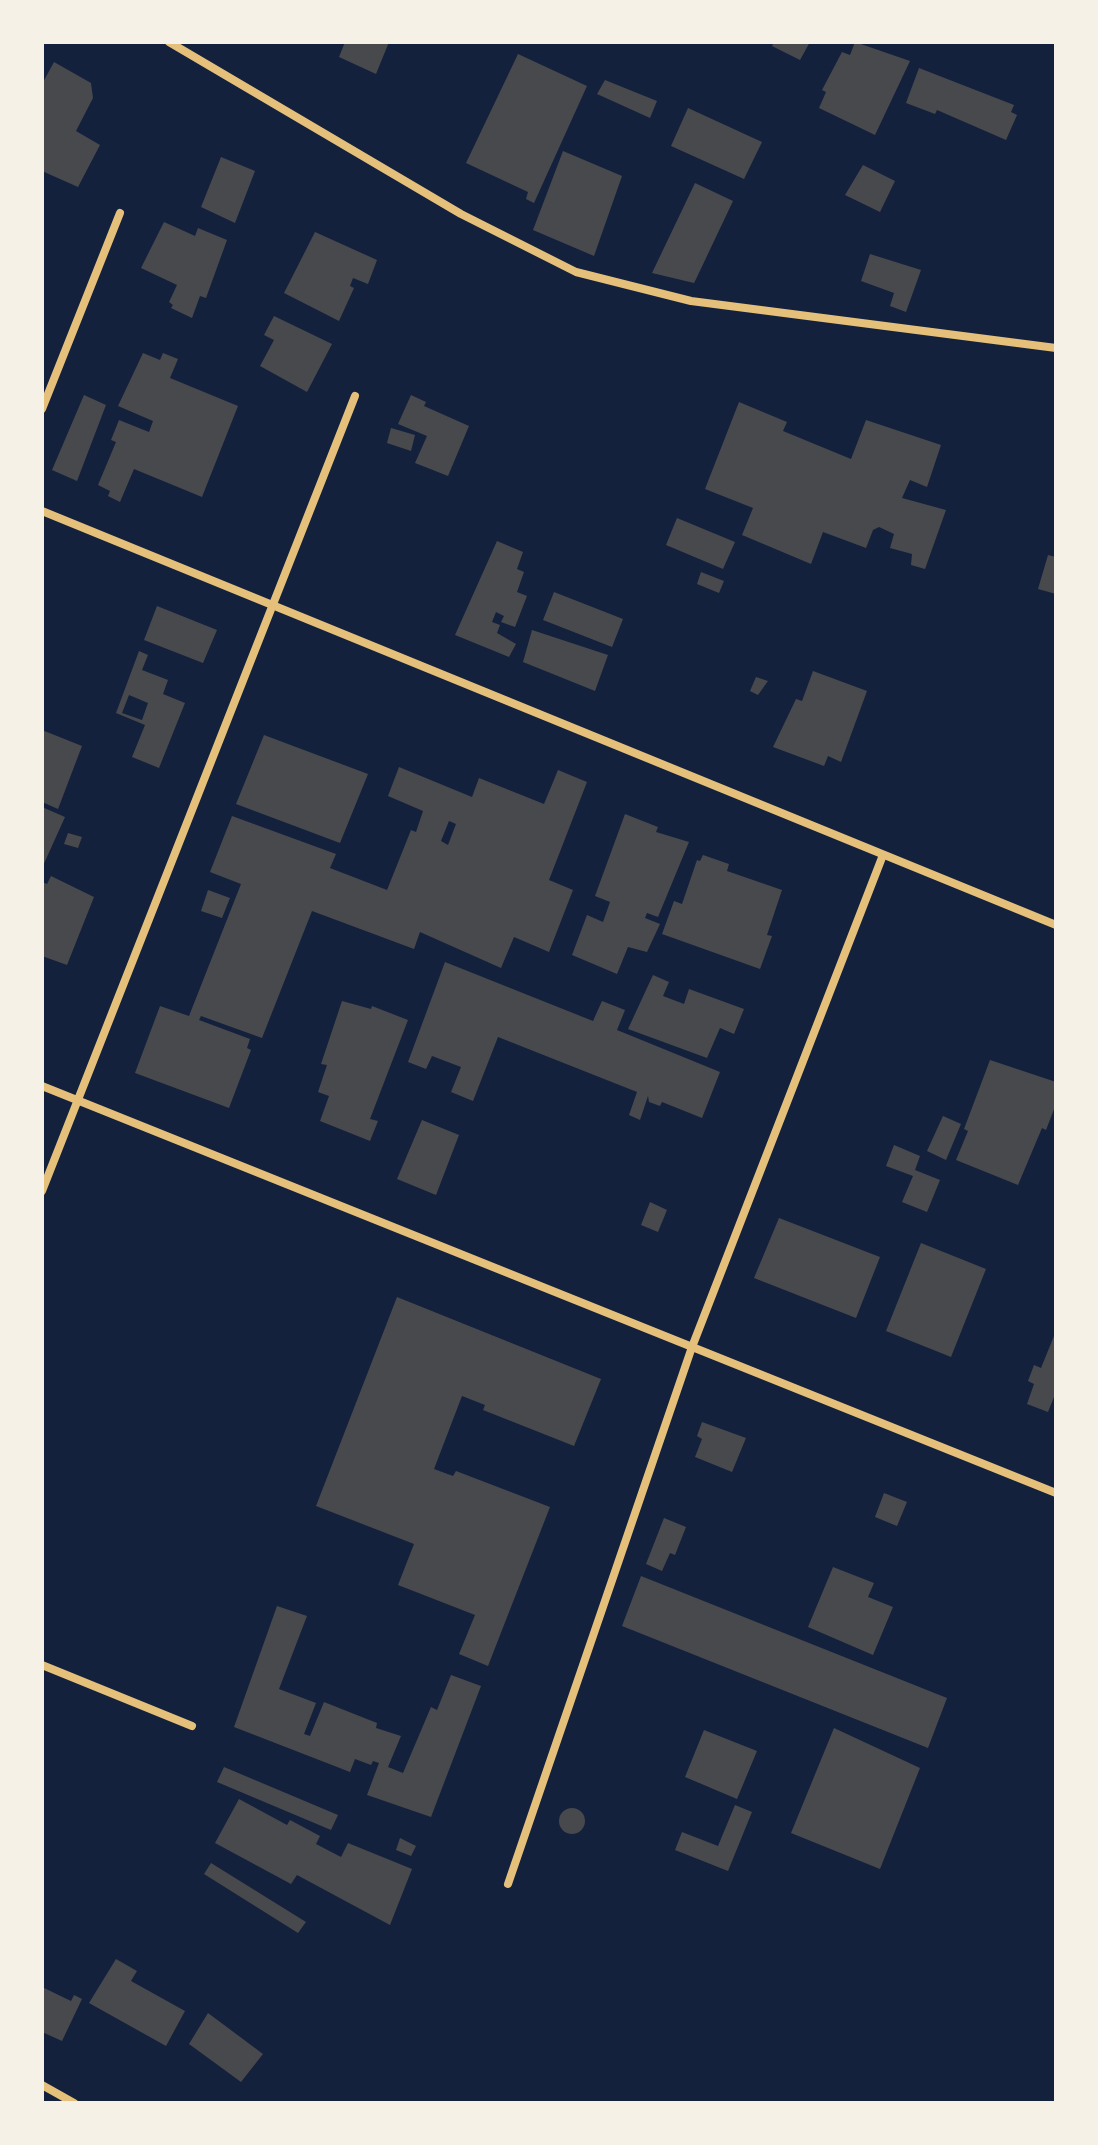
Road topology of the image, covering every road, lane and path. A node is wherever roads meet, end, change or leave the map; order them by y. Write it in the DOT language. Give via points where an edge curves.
graph roads {
  1 [pos="169,42"];
  2 [pos="120,213"];
  3 [pos="1056,348"];
  4 [pos="355,396"];
  5 [pos="42,409"];
  6 [pos="42,511"];
  7 [pos="273,605"];
  8 [pos="883,855"];
  9 [pos="1056,925"];
  10 [pos="42,1086"];
  11 [pos="78,1100"];
  12 [pos="42,1191"];
  13 [pos="692,1347"];
  14 [pos="1056,1493"];
  15 [pos="42,1665"];
  16 [pos="192,1726"];
  17 [pos="508,1884"];
  18 [pos="42,2085"];
  19 [pos="74,2103"];
  1 -- 3 [label="street" via="461,214 576,272 691,301"];
  2 -- 5 [label="street"];
  4 -- 7 [label="street"];
  6 -- 7 [label="street"];
  7 -- 8 [label="street"];
  7 -- 11 [label="street"];
  8 -- 9 [label="street"];
  8 -- 13 [label="street"];
  10 -- 11 [label="street"];
  11 -- 12 [label="street"];
  11 -- 13 [label="street"];
  13 -- 14 [label="street"];
  13 -- 17 [label="street"];
  15 -- 16 [label="street"];
  18 -- 19 [label="street"];
}
